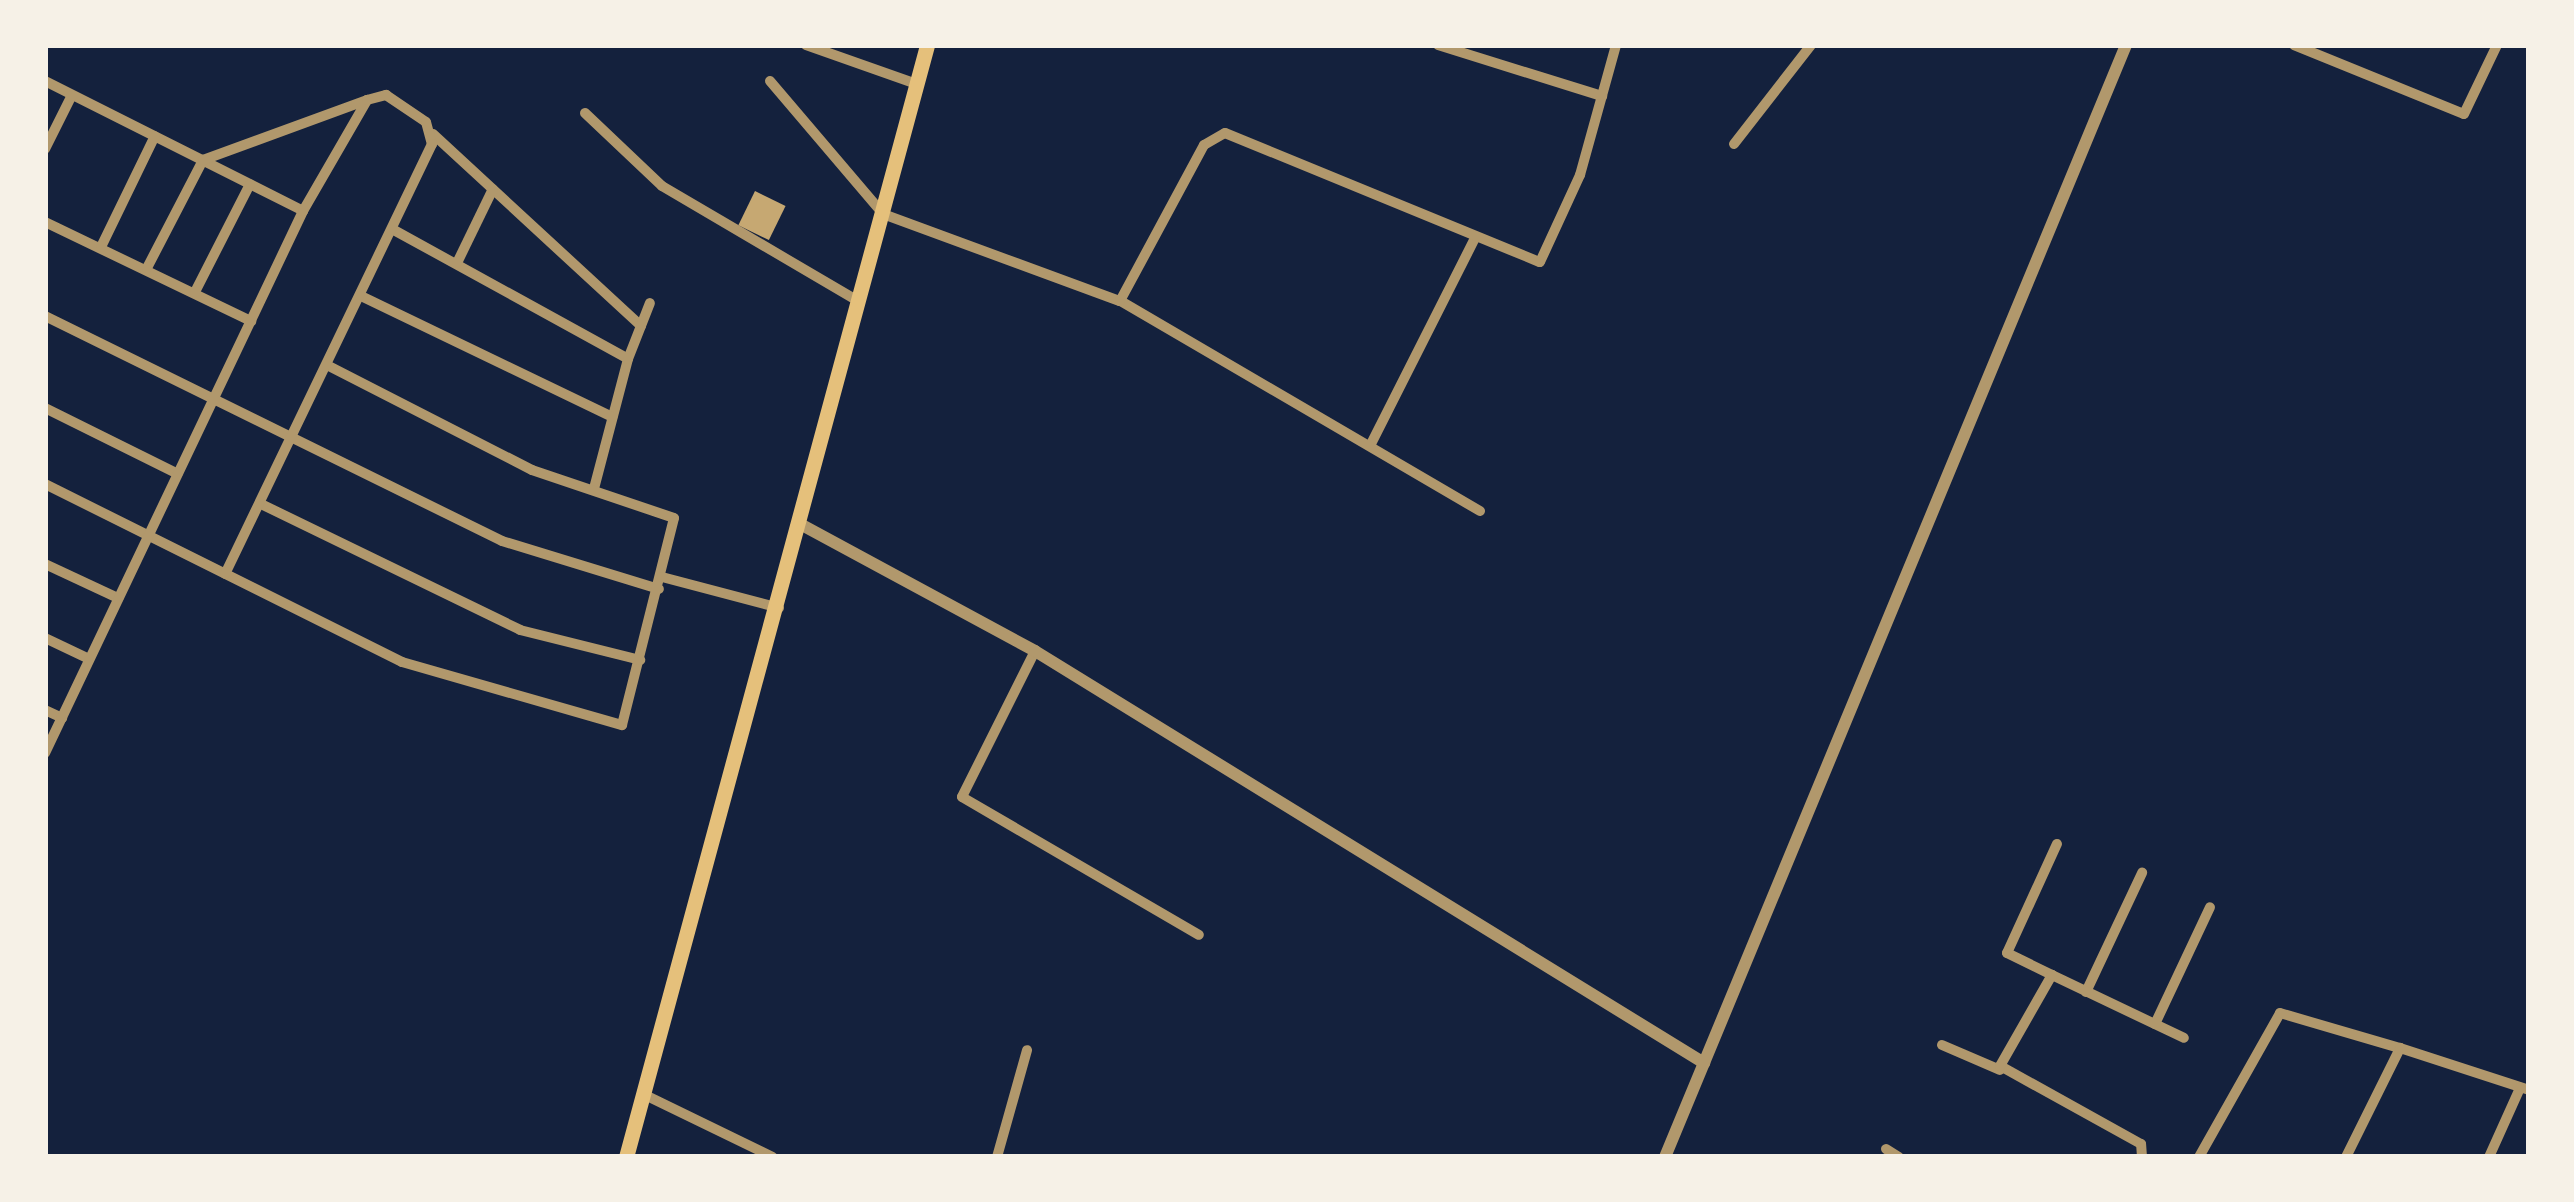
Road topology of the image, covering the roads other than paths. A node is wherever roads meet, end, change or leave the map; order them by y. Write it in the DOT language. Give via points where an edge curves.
graph roads {
  1 [pos="806,45"];
  2 [pos="927,45"];
  3 [pos="1616,45"];
  4 [pos="1811,45"];
  5 [pos="2126,45"];
  6 [pos="2294,45"];
  7 [pos="2497,45"];
  8 [pos="1446,46"];
  9 [pos="45,81"];
  10 [pos="770,81"];
  11 [pos="917,84"];
  12 [pos="72,94"];
  13 [pos="1602,96"];
  14 [pos="367,100"];
  15 [pos="585,113"];
  16 [pos="434,134"];
  17 [pos="155,136"];
  18 [pos="1734,144"];
  19 [pos="45,149"];
  20 [pos="202,160"];
  21 [pos="250,184"];
  22 [pos="493,189"];
  23 [pos="303,211"];
  24 [pos="883,214"];
  25 [pos="45,221"];
  26 [pos="392,230"];
  27 [pos="1474,240"];
  28 [pos="101,247"];
  29 [pos="458,262"];
  30 [pos="147,268"];
  31 [pos="195,292"];
  32 [pos="361,296"];
  33 [pos="1120,301"];
  34 [pos="860,302"];
  35 [pos="650,303"];
  36 [pos="45,316"];
  37 [pos="251,321"];
  38 [pos="641,326"];
  39 [pos="628,359"];
  40 [pos="329,366"];
  41 [pos="216,394"];
  42 [pos="45,408"];
  43 [pos="612,417"];
  44 [pos="296,436"];
  45 [pos="1371,444"];
  46 [pos="178,474"];
  47 [pos="45,484"];
  48 [pos="594,489"];
  49 [pos="261,504"];
  50 [pos="1480,511"];
  51 [pos="802,525"];
  52 [pos="148,533"];
  53 [pos="45,564"];
  54 [pos="225,574"];
  55 [pos="660,583"];
  56 [pos="118,598"];
  57 [pos="779,608"];
  58 [pos="45,638"];
  59 [pos="1035,652"];
  60 [pos="89,659"];
  61 [pos="640,660"];
  62 [pos="45,710"];
  63 [pos="62,718"];
  64 [pos="45,753"];
  65 [pos="2056,844"];
  66 [pos="2142,873"];
  67 [pos="2210,907"];
  68 [pos="1198,935"];
  69 [pos="2052,974"];
  70 [pos="2086,992"];
  71 [pos="2155,1024"];
  72 [pos="2184,1038"];
  73 [pos="1942,1045"];
  74 [pos="2400,1048"];
  75 [pos="1028,1050"];
  76 [pos="1704,1064"];
  77 [pos="2000,1070"];
  78 [pos="2525,1089"];
  79 [pos="643,1094"];
  80 [pos="1886,1149"];
  81 [pos="2143,1153"];
  82 [pos="626,1157"];
  83 [pos="773,1157"];
  84 [pos="997,1157"];
  85 [pos="1665,1157"];
  86 [pos="1899,1157"];
  87 [pos="2162,1157"];
  88 [pos="2199,1157"];
  89 [pos="2346,1157"];
  90 [pos="2489,1157"];
  1 -- 11 [label="street"];
  2 -- 11 [label="main road"];
  3 -- 13 [label="street"];
  4 -- 18 [label="street"];
  5 -- 76 [label="street"];
  6 -- 7 [label="street" via="2464,114"];
  8 -- 13 [label="street"];
  9 -- 12 [label="street"];
  10 -- 24 [label="street"];
  11 -- 24 [label="main road"];
  12 -- 17 [label="street"];
  12 -- 19 [label="street"];
  13 -- 27 [label="street" via="1546,256 1524,262"];
  14 -- 16 [label="street" via="386,95"];
  14 -- 20 [label="street"];
  14 -- 23 [label="street"];
  15 -- 34 [label="street" via="662,186"];
  16 -- 22 [label="street"];
  16 -- 26 [label="street"];
  17 -- 20 [label="street"];
  17 -- 28 [label="street"];
  20 -- 21 [label="street"];
  20 -- 30 [label="street"];
  21 -- 23 [label="street"];
  21 -- 31 [label="street"];
  22 -- 29 [label="street"];
  22 -- 38 [label="street"];
  23 -- 37 [label="street"];
  24 -- 33 [label="street"];
  24 -- 34 [label="main road"];
  25 -- 28 [label="street"];
  26 -- 29 [label="street"];
  26 -- 32 [label="street"];
  27 -- 33 [label="street" via="1356,180 1225,134 1204,146"];
  27 -- 45 [label="street"];
  28 -- 30 [label="street"];
  29 -- 39 [label="street"];
  30 -- 31 [label="street"];
  31 -- 37 [label="street"];
  32 -- 40 [label="street"];
  32 -- 43 [label="street"];
  33 -- 45 [label="street"];
  34 -- 51 [label="main road"];
  35 -- 38 [label="street"];
  36 -- 41 [label="street"];
  37 -- 41 [label="street"];
  38 -- 39 [label="street"];
  39 -- 43 [label="street"];
  40 -- 44 [label="street"];
  40 -- 48 [label="street" via="532,470"];
  41 -- 44 [label="street"];
  41 -- 46 [label="street"];
  42 -- 46 [label="street"];
  43 -- 48 [label="street"];
  44 -- 49 [label="street"];
  44 -- 55 [label="street" via="502,542"];
  45 -- 50 [label="street"];
  46 -- 52 [label="street"];
  47 -- 52 [label="street"];
  48 -- 55 [label="street" via="674,518"];
  49 -- 54 [label="street"];
  49 -- 61 [label="street" via="484,615"];
  51 -- 57 [label="main road"];
  51 -- 59 [label="street"];
  52 -- 54 [label="street"];
  52 -- 56 [label="street"];
  53 -- 56 [label="street"];
  54 -- 61 [label="street" via="402,662 622,724"];
  55 -- 57 [label="street"];
  55 -- 61 [label="street"];
  56 -- 60 [label="street"];
  57 -- 79 [label="main road"];
  58 -- 60 [label="street"];
  59 -- 68 [label="street" via="962,797"];
  59 -- 76 [label="street"];
  60 -- 63 [label="street"];
  62 -- 63 [label="street"];
  63 -- 64 [label="street"];
  65 -- 69 [label="street" via="2007,953"];
  66 -- 70 [label="street"];
  67 -- 71 [label="street"];
  69 -- 70 [label="street"];
  69 -- 77 [label="street"];
  70 -- 71 [label="street"];
  71 -- 72 [label="street"];
  73 -- 77 [label="street"];
  74 -- 78 [label="street"];
  74 -- 88 [label="street" via="2280,1012"];
  74 -- 89 [label="street"];
  75 -- 84 [label="street"];
  76 -- 85 [label="street"];
  77 -- 81 [label="street"];
  78 -- 90 [label="street"];
  79 -- 82 [label="main road"];
  79 -- 83 [label="street"];
  80 -- 86 [label="street"];
  81 -- 87 [label="street"];
}
